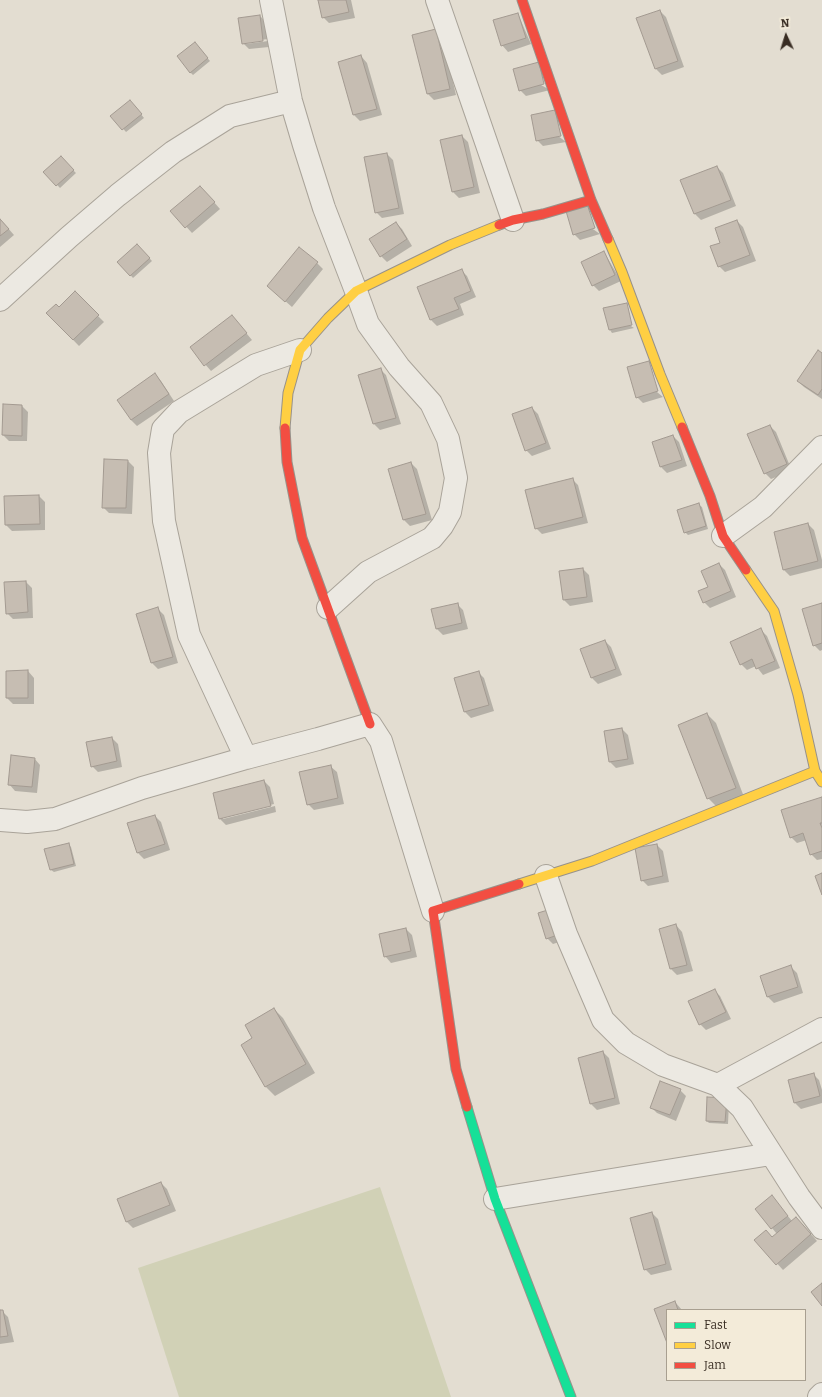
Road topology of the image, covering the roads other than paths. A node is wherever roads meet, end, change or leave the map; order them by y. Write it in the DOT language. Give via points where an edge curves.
graph roads {
  1 [pos="271,0"];
  2 [pos="437,0"];
  3 [pos="522,0"];
  4 [pos="291,101"];
  5 [pos="591,200"];
  6 [pos="513,220"];
  7 [pos="356,291"];
  8 [pos="0,300"];
  9 [pos="300,350"];
  10 [pos="822,447"];
  11 [pos="724,536"];
  12 [pos="328,608"];
  13 [pos="370,724"];
  14 [pos="246,758"];
  15 [pos="819,775"];
  16 [pos="0,820"];
  17 [pos="546,876"];
  18 [pos="433,911"];
  19 [pos="822,1030"];
  20 [pos="718,1085"];
  21 [pos="771,1154"];
  22 [pos="495,1199"];
  23 [pos="822,1228"];
  24 [pos="822,1394"];
  25 [pos="571,1397"];
  26 [pos="819,1397"];
  1 -- 4 [label="street"];
  2 -- 6 [label="street"];
  3 -- 5 [label="street"];
  4 -- 7 [label="street" via="324,208"];
  4 -- 8 [label="street" via="230,116 173,152 68,237"];
  5 -- 6 [label="street"];
  5 -- 11 [label="street" via="622,272"];
  6 -- 7 [label="street" via="450,245"];
  7 -- 9 [label="street"];
  7 -- 12 [label="street" via="368,324 399,367 431,403 448,439 456,478 450,512 432,538 368,572"];
  9 -- 12 [label="street" via="288,393 285,427 287,462 302,538"];
  9 -- 14 [label="street" via="256,365 179,412 163,429 159,453 164,521 190,635"];
  10 -- 11 [label="street" via="763,507"];
  11 -- 15 [label="street" via="774,610"];
  12 -- 13 [label="street"];
  13 -- 14 [label="street"];
  13 -- 18 [label="street" via="381,741"];
  14 -- 16 [label="street" via="142,788 55,819 27,822"];
  15 -- 17 [label="street"];
  17 -- 18 [label="street"];
  17 -- 20 [label="street" via="566,934 603,1020 626,1043 663,1065"];
  18 -- 22 [label="street" via="456,1069"];
  19 -- 20 [label="street"];
  20 -- 21 [label="street" via="742,1108"];
  21 -- 22 [label="street"];
  21 -- 23 [label="street"];
  22 -- 25 [label="street"];
  24 -- 26 [label="street"];
}
